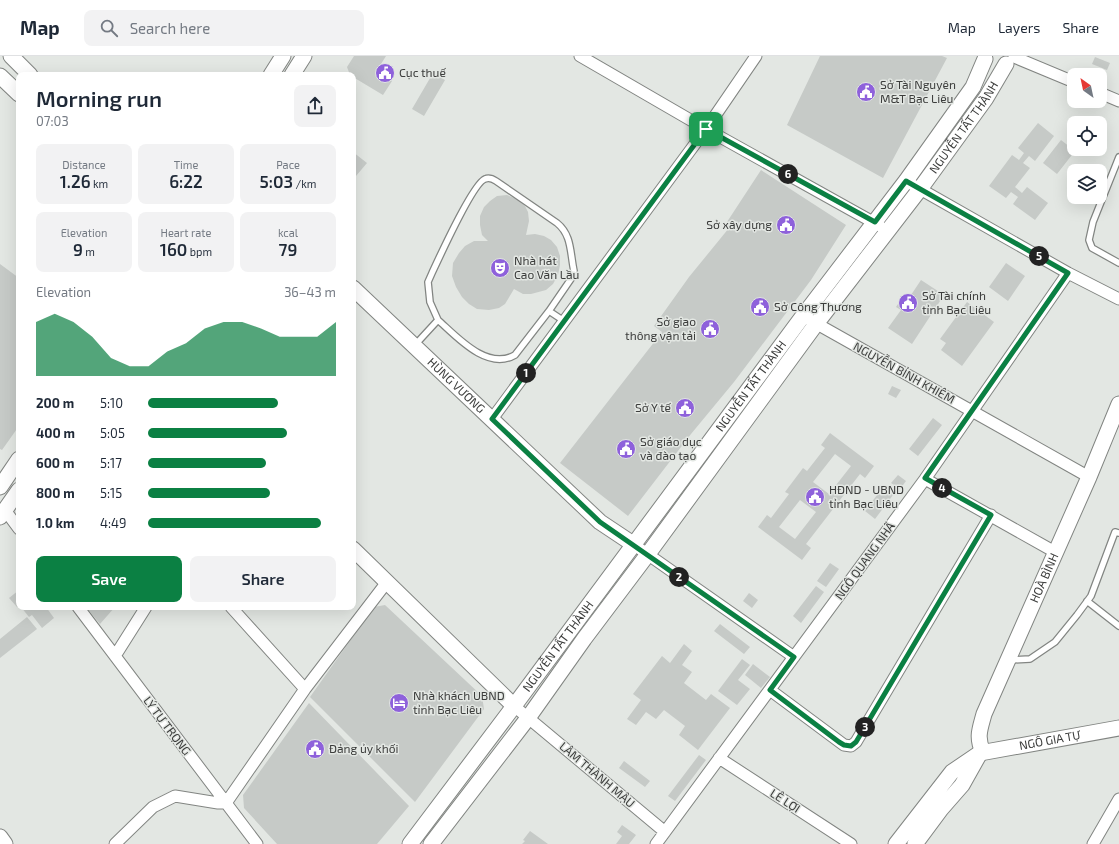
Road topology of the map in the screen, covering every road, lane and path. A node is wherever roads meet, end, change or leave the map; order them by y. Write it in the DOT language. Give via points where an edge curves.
graph roads {
  1 [pos="11,56"];
  2 [pos="283,56"];
  3 [pos="304,56"];
  4 [pos="580,56"];
  5 [pos="756,56"];
  6 [pos="984,58"];
  7 [pos="1012,59"];
  8 [pos="27,72"];
  9 [pos="273,72"];
  10 [pos="294,72"];
  11 [pos="0,76"];
  12 [pos="1067,79"];
  13 [pos="16,91"];
  14 [pos="1107,96"];
  15 [pos="1119,102"];
  16 [pos="706,129"];
  17 [pos="1119,157"];
  18 [pos="906,181"];
  19 [pos="920,189"];
  20 [pos="875,222"];
  21 [pos="887,231"];
  22 [pos="1119,263"];
  23 [pos="1068,273"];
  24 [pos="356,291"];
  25 [pos="1119,299"];
  26 [pos="549,311"];
  27 [pos="803,316"];
  28 [pos="438,320"];
  29 [pos="564,321"];
  30 [pos="816,324"];
  31 [pos="415,345"];
  32 [pos="1119,404"];
  33 [pos="971,411"];
  34 [pos="492,419"];
  35 [pos="715,434"];
  36 [pos="728,444"];
  37 [pos="16,463"];
  38 [pos="1089,477"];
  39 [pos="925,478"];
  40 [pos="0,487"];
  41 [pos="16,494"];
  42 [pos="2,513"];
  43 [pos="991,515"];
  44 [pos="16,526"];
  45 [pos="1119,533"];
  46 [pos="633,544"];
  47 [pos="356,552"];
  48 [pos="1055,552"];
  49 [pos="648,554"];
  50 [pos="387,582"];
  51 [pos="1087,601"];
  52 [pos="80,610"];
  53 [pos="144,610"];
  54 [pos="234,610"];
  55 [pos="1119,626"];
  56 [pos="571,629"];
  57 [pos="584,639"];
  58 [pos="115,656"];
  59 [pos="794,657"];
  60 [pos="1007,660"];
  61 [pos="305,689"];
  62 [pos="770,690"];
  63 [pos="514,706"];
  64 [pos="528,718"];
  65 [pos="1119,728"];
  66 [pos="981,752"];
  67 [pos="720,758"];
  68 [pos="1119,799"];
  69 [pos="929,801"];
  70 [pos="226,803"];
  71 [pos="941,809"];
  72 [pos="426,824"];
  73 [pos="665,832"];
  74 [pos="0,837"];
  75 [pos="435,838"];
  76 [pos="5,844"];
  77 [pos="115,844"];
  78 [pos="257,844"];
  79 [pos="410,844"];
  80 [pos="656,844"];
  81 [pos="851,844"];
  82 [pos="896,844"];
  83 [pos="915,844"];
  84 [pos="1093,844"];
  1 -- 8 [label="street"];
  2 -- 9 [label="street"];
  3 -- 10 [label="street"];
  4 -- 16 [label="street"];
  5 -- 16 [label="street"];
  6 -- 7 [label="street, NGUYỄN TẤT THÀNH" via="988,64 998,67"];
  6 -- 18 [label="street, NGUYỄN TẤT THÀNH" via="973,87"];
  7 -- 12 [label="street"];
  7 -- 19 [label="street, NGUYỄN TẤT THÀNH"];
  11 -- 13 [label="street"];
  14 -- 15 [label="street"];
  16 -- 20 [label="street"];
  16 -- 29 [label="street"];
  17 -- 22 [label="lane" via="1093,222 1089,240 1092,248"];
  18 -- 19 [label="street"];
  18 -- 20 [label="street, NGUYỄN TẤT THÀNH"];
  19 -- 21 [label="street, NGUYỄN TẤT THÀNH"];
  19 -- 23 [label="street"];
  20 -- 21 [label="street"];
  20 -- 27 [label="street, NGUYỄN TẤT THÀNH"];
  21 -- 30 [label="street, NGUYỄN TẤT THÀNH"];
  23 -- 25 [label="street"];
  23 -- 33 [label="street, NGÔ QUANG NHÃ"];
  24 -- 31 [label="street, HÙNG VƯƠNG"];
  26 -- 28 [label="lane" via="514,355 502,360 482,355"];
  26 -- 28 [label="lane" via="573,276 568,236 557,223 488,178 479,183 471,196 428,282 430,302"];
  26 -- 29 [label="lane"];
  27 -- 30 [label="street, NGUYỄN BỈNH KHIÊM"];
  27 -- 35 [label="street, NGUYỄN TẤT THÀNH"];
  28 -- 31 [label="lane"];
  29 -- 34 [label="street"];
  30 -- 33 [label="street, NGUYỄN BỈNH KHIÊM"];
  30 -- 36 [label="street, NGUYỄN TẤT THÀNH"];
  31 -- 34 [label="street, HÙNG VƯƠNG"];
  32 -- 38 [label="street, HOÀ BÌNH"];
  33 -- 38 [label="street, NGUYỄN BỈNH KHIÊM"];
  33 -- 39 [label="street, NGÔ QUANG NHÃ"];
  34 -- 46 [label="street, HÙNG VƯƠNG" via="600,522"];
  35 -- 36 [label="street"];
  35 -- 46 [label="street, NGUYỄN TẤT THÀNH"];
  36 -- 49 [label="street, NGUYỄN TẤT THÀNH"];
  37 -- 40 [label="street"];
  38 -- 48 [label="street, HOÀ BÌNH"];
  39 -- 43 [label="street"];
  39 -- 59 [label="street, NGÔ QUANG NHÃ"];
  41 -- 42 [label="street"];
  42 -- 44 [label="street"];
  43 -- 48 [label="street"];
  43 -- 62 [label="street" via="856,742 851,746 839,742"];
  45 -- 51 [label="lane" via="1115,532 1103,567"];
  46 -- 49 [label="street"];
  46 -- 56 [label="street, NGUYỄN TẤT THÀNH"];
  47 -- 50 [label="street"];
  48 -- 60 [label="street, HOÀ BÌNH"];
  49 -- 57 [label="street, NGUYỄN TẤT THÀNH"];
  49 -- 59 [label="street"];
  50 -- 61 [label="street"];
  50 -- 63 [label="street"];
  51 -- 55 [label="lane"];
  51 -- 60 [label="lane" via="1055,642 1030,659"];
  52 -- 58 [label="street, LÝ TỰ TRỌNG"];
  53 -- 58 [label="street"];
  54 -- 61 [label="street"];
  56 -- 57 [label="street"];
  56 -- 63 [label="street, NGUYỄN TẤT THÀNH"];
  57 -- 64 [label="street, NGUYỄN TẤT THÀNH"];
  58 -- 70 [label="street, LÝ TỰ TRỌNG"];
  59 -- 62 [label="street, NGÔ QUANG NHÃ"];
  60 -- 66 [label="street, HOÀ BÌNH" via="978,735"];
  61 -- 70 [label="street"];
  62 -- 67 [label="street, NGÔ QUANG NHÃ"];
  63 -- 64 [label="street, LÂM THÀNH MẬU"];
  63 -- 72 [label="street, NGUYỄN TẤT THÀNH"];
  64 -- 73 [label="street, LÂM THÀNH MẬU"];
  64 -- 75 [label="street, NGUYỄN TẤT THÀNH"];
  65 -- 66 [label="street, NGÔ GIA TỰ"];
  66 -- 69 [label="street" via="952,772"];
  66 -- 71 [label="street" via="962,785"];
  67 -- 73 [label="street, NGÔ QUANG NHÃ"];
  67 -- 81 [label="street, LÊ LỢI"];
  68 -- 84 [label="street"];
  69 -- 71 [label="street"];
  69 -- 82 [label="street"];
  70 -- 77 [label="street" via="175,796 153,807"];
  70 -- 78 [label="street, LÝ TỰ TRỌNG"];
  71 -- 83 [label="street"];
  72 -- 75 [label="street"];
  72 -- 79 [label="street, NGUYỄN TẤT THÀNH"];
  73 -- 80 [label="street, NGÔ QUANG NHÃ"];
  74 -- 76 [label="street"];
}
